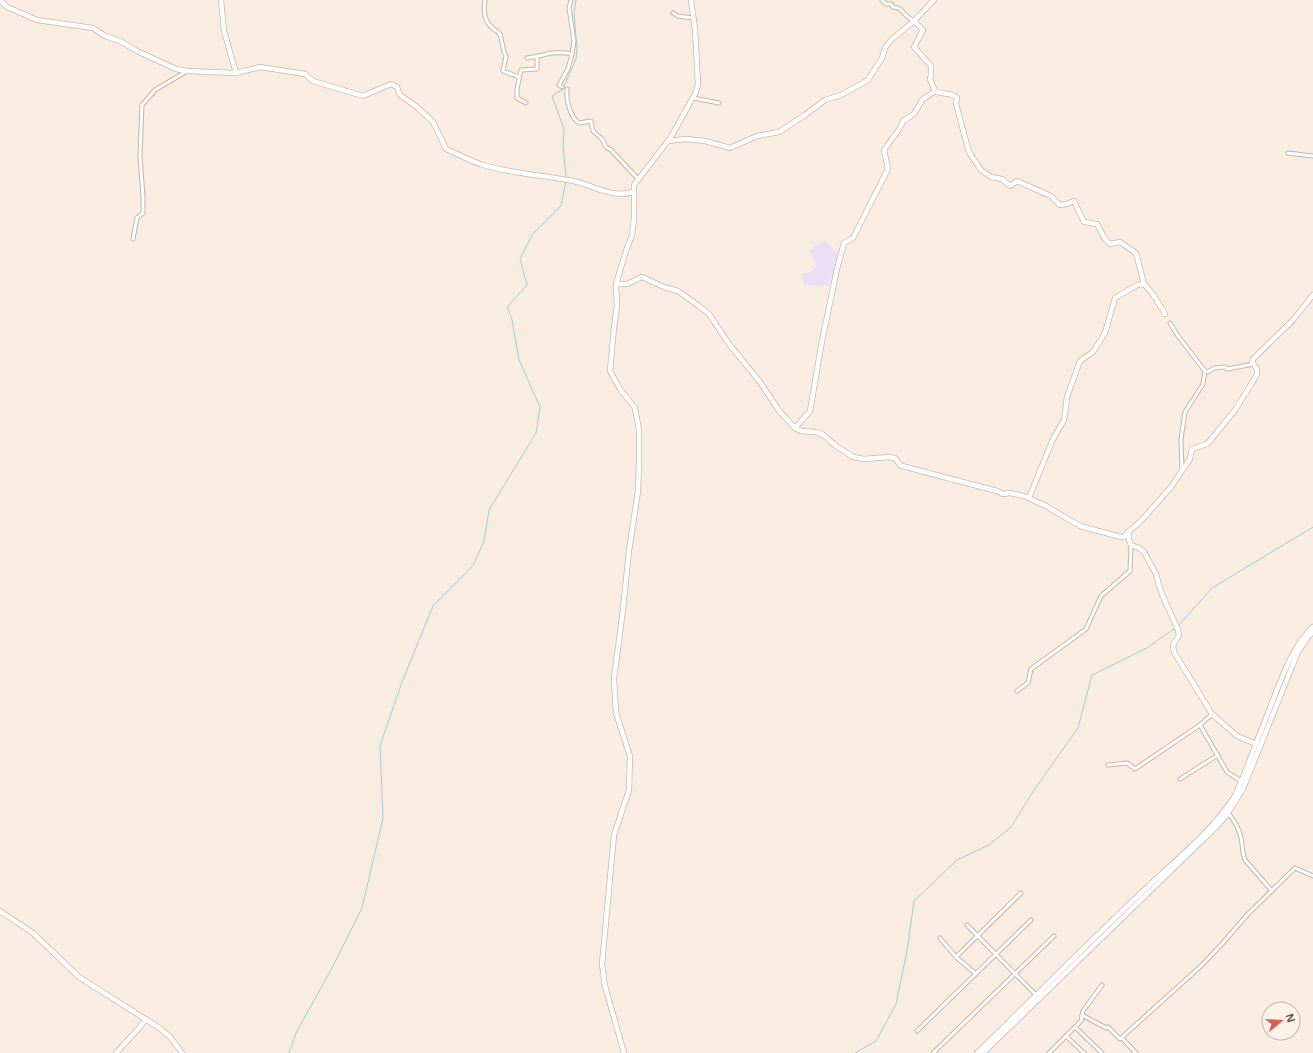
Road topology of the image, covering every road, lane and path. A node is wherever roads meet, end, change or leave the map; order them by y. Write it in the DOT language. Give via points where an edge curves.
graph roads {
  1 [pos="0,0"];
  2 [pos="221,0"];
  3 [pos="485,0"];
  4 [pos="571,0"];
  5 [pos="691,0"];
  6 [pos="882,0"];
  7 [pos="934,0"];
  8 [pos="673,13"];
  9 [pos="693,18"];
  10 [pos="914,21"];
  11 [pos="572,54"];
  12 [pos="537,57"];
  13 [pos="527,58"];
  14 [pos="187,71"];
  15 [pos="236,73"];
  16 [pos="519,77"];
  17 [pos="562,87"];
  18 [pos="567,89"];
  19 [pos="935,91"];
  20 [pos="693,98"];
  21 [pos="526,103"];
  22 [pos="720,104"];
  23 [pos="668,142"];
  24 [pos="1288,153"];
  25 [pos="1313,156"];
  26 [pos="638,179"];
  27 [pos="633,192"];
  28 [pos="133,239"];
  29 [pos="616,284"];
  30 [pos="1144,284"];
  31 [pos="1313,295"];
  32 [pos="1165,314"];
  33 [pos="1170,323"];
  34 [pos="1254,364"];
  35 [pos="1205,371"];
  36 [pos="795,428"];
  37 [pos="1182,470"];
  38 [pos="1029,498"];
  39 [pos="1128,532"];
  40 [pos="1131,545"];
  41 [pos="1313,627"];
  42 [pos="1313,632"];
  43 [pos="1017,691"];
  44 [pos="1212,714"];
  45 [pos="1200,725"];
  46 [pos="1256,744"];
  47 [pos="1218,755"];
  48 [pos="1108,764"];
  49 [pos="1180,779"];
  50 [pos="1241,781"];
  51 [pos="1228,813"];
  52 [pos="1313,876"];
  53 [pos="1272,891"];
  54 [pos="1022,893"];
  55 [pos="0,911"];
  56 [pos="1031,920"];
  57 [pos="967,925"];
  58 [pos="978,936"];
  59 [pos="1054,936"];
  60 [pos="940,938"];
  61 [pos="996,954"];
  62 [pos="956,957"];
  63 [pos="1015,973"];
  64 [pos="976,974"];
  65 [pos="1102,985"];
  66 [pos="1036,995"];
  67 [pos="1082,1015"];
  68 [pos="146,1019"];
  69 [pos="1075,1027"];
  70 [pos="917,1031"];
  71 [pos="1066,1036"];
  72 [pos="1122,1038"];
  73 [pos="1132,1049"];
  74 [pos="116,1053"];
  75 [pos="182,1053"];
  76 [pos="624,1053"];
  77 [pos="933,1053"];
  78 [pos="978,1053"];
  79 [pos="983,1053"];
  80 [pos="1049,1053"];
  81 [pos="1084,1053"];
  82 [pos="1102,1053"];
  83 [pos="1128,1053"];
  84 [pos="1136,1053"];
  1 -- 14 [label="street" via="7,7 37,20 93,28 176,69"];
  2 -- 15 [label="street" via="224,31"];
  3 -- 16 [label="street" via="487,21 499,32 506,56 503,70"];
  4 -- 11 [label="street" via="569,8 574,41"];
  5 -- 9 [label="street"];
  6 -- 10 [label="street" via="903,10"];
  7 -- 10 [label="street"];
  8 -- 9 [label="street"];
  9 -- 20 [label="street" via="698,84"];
  10 -- 19 [label="street" via="923,30 914,47 932,66 930,79"];
  10 -- 23 [label="street" via="891,40 868,80 841,95 825,100 779,132 757,136 730,148 698,140"];
  11 -- 12 [label="street" via="552,52"];
  11 -- 17 [label="street" via="568,69 559,85"];
  12 -- 13 [label="street"];
  12 -- 16 [label="street" via="537,69 520,70"];
  14 -- 15 [label="street"];
  14 -- 28 [label="street" via="155,90 142,105 140,156 143,214 137,218"];
  15 -- 27 [label="street" via="260,67 305,74 313,82 363,96 391,84 397,88 400,95 433,122 446,149 482,165 567,180 606,192 624,195"];
  16 -- 21 [label="street" via="518,98"];
  18 -- 26 [label="street" via="568,105 576,121 591,121 594,131 603,143"];
  19 -- 30 [label="street" via="940,94 953,94 957,98 963,133 970,152 981,170 991,177 1002,179 1010,186 1017,181 1051,196 1060,205 1074,201 1084,222 1097,224 1110,244 1120,242 1136,253"];
  19 -- 36 [label="street" via="922,100 914,114 903,121 884,150 888,169 853,238 844,243 822,341 810,411"];
  20 -- 22 [label="street"];
  20 -- 23 [label="street"];
  23 -- 26 [label="street"];
  24 -- 25 [label="street"];
  26 -- 27 [label="street"];
  27 -- 29 [label="street" via="632,235"];
  29 -- 36 [label="street" via="627,284 642,277 678,291 709,314 780,412"];
  29 -- 76 [label="street" via="617,305 610,371 635,408 639,443 638,491 614,679 616,713 630,756 629,790 614,835 602,964 605,986"];
  30 -- 32 [label="street"];
  30 -- 38 [label="street" via="1137,285 1115,298 1105,334 1093,352 1080,361 1067,397 1064,420 1052,441"];
  31 -- 34 [label="street" via="1293,320 1253,359"];
  33 -- 35 [label="street"];
  34 -- 35 [label="street"];
  34 -- 37 [label="street" via="1257,374 1235,410 1207,444 1192,449 1190,458"];
  35 -- 37 [label="street" via="1203,384 1185,412 1181,439"];
  36 -- 38 [label="street" via="822,434 853,457 895,458 902,466 1003,494 1010,493"];
  37 -- 39 [label="street" via="1171,487"];
  38 -- 39 [label="street" via="1080,526 1121,537"];
  39 -- 40 [label="street"];
  40 -- 43 [label="street" via="1130,571 1101,596 1086,629 1031,669 1028,683"];
  40 -- 44 [label="street" via="1144,552 1156,574 1179,634 1173,646 1174,652"];
  41 -- 46 [label="street" via="1295,648"];
  42 -- 51 [label="street" via="1298,652 1243,789"];
  44 -- 45 [label="street"];
  44 -- 46 [label="street" via="1237,736"];
  45 -- 47 [label="street"];
  45 -- 48 [label="street" via="1135,769 1128,763"];
  46 -- 50 [label="street"];
  47 -- 49 [label="street"];
  47 -- 50 [label="street" via="1227,772"];
  50 -- 66 [label="street" via="1226,810 1212,826"];
  51 -- 53 [label="street" via="1241,837 1245,860"];
  51 -- 79 [label="street" via="1206,838"];
  52 -- 53 [label="street" via="1295,868"];
  53 -- 72 [label="street" via="1201,966"];
  54 -- 58 [label="street"];
  55 -- 68 [label="street" via="33,933 79,977"];
  56 -- 61 [label="street"];
  57 -- 58 [label="street"];
  58 -- 61 [label="street"];
  58 -- 62 [label="street"];
  59 -- 63 [label="street"];
  60 -- 62 [label="street"];
  61 -- 63 [label="street"];
  61 -- 64 [label="street"];
  62 -- 64 [label="street"];
  63 -- 66 [label="street"];
  63 -- 77 [label="street"];
  64 -- 70 [label="street"];
  65 -- 67 [label="street"];
  66 -- 78 [label="street"];
  67 -- 69 [label="street" via="1081,1021"];
  67 -- 72 [label="street"];
  68 -- 74 [label="street"];
  68 -- 75 [label="street" via="170,1037"];
  69 -- 71 [label="street"];
  69 -- 82 [label="street"];
  71 -- 80 [label="street"];
  71 -- 81 [label="street"];
  72 -- 73 [label="street"];
  73 -- 83 [label="street"];
  73 -- 84 [label="street"];
}
